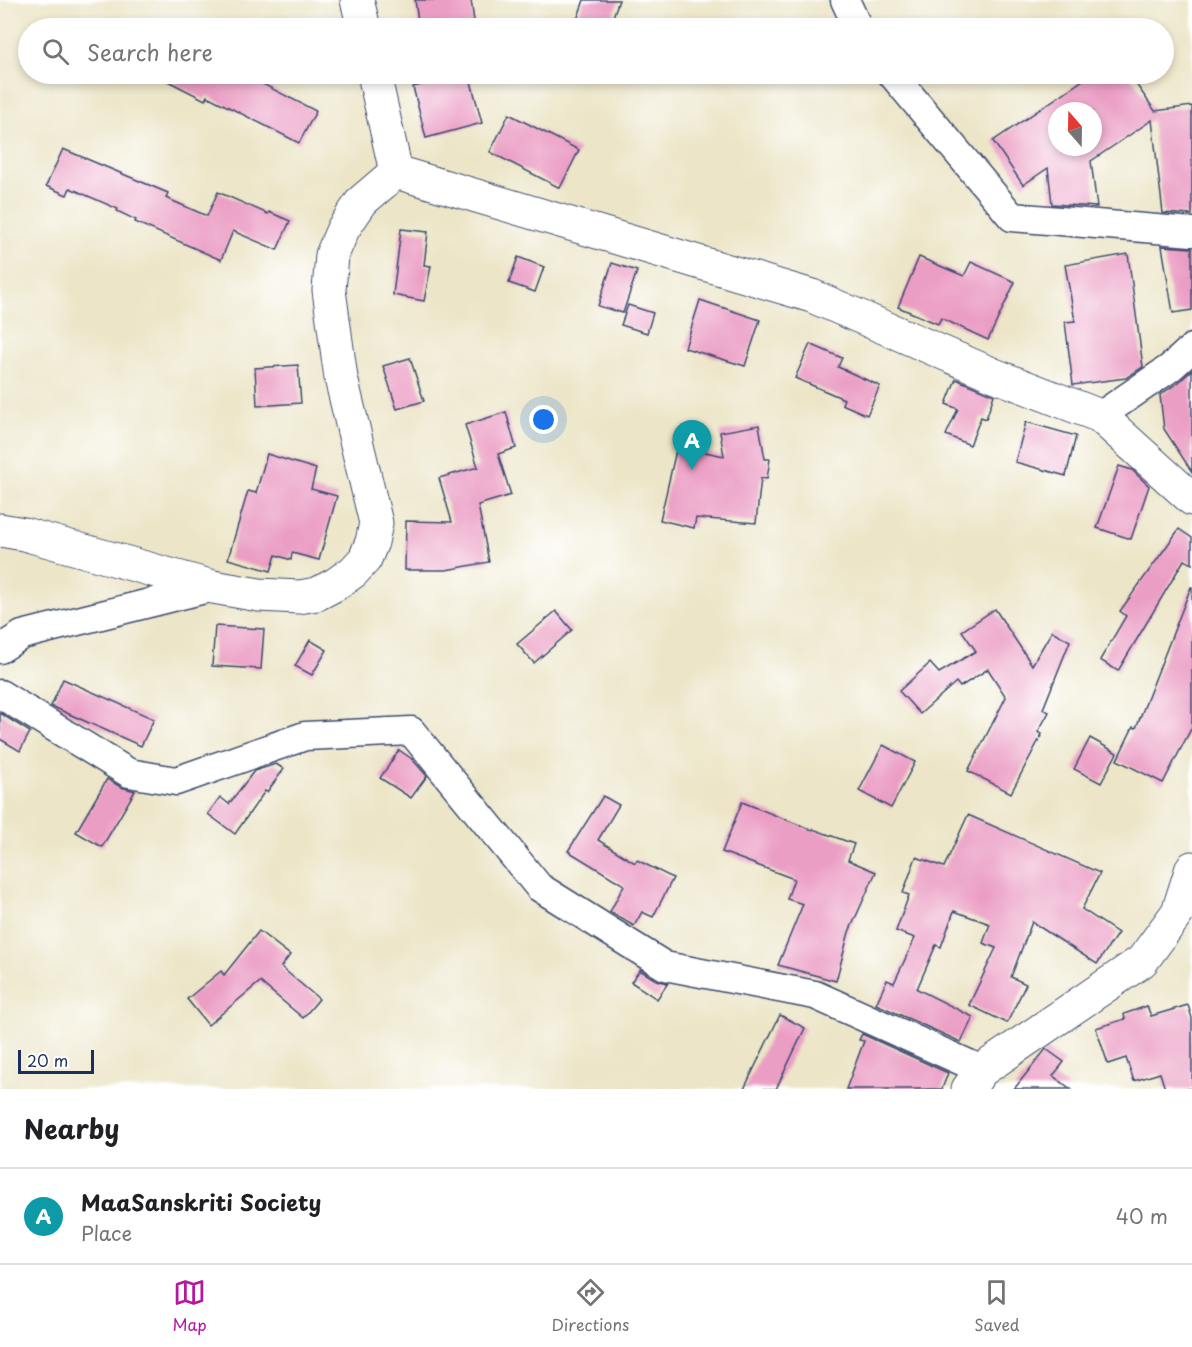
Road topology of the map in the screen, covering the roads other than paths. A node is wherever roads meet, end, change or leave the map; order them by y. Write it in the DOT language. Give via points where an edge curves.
graph roads {
  1 [pos="357,0"];
  2 [pos="845,0"];
  3 [pos="362,18"];
  4 [pos="853,18"];
  5 [pos="376,84"];
  6 [pos="900,84"];
  7 [pos="396,172"];
  8 [pos="1192,232"];
  9 [pos="1192,348"];
  10 [pos="1100,416"];
  11 [pos="1192,499"];
  12 [pos="0,530"];
  13 [pos="213,587"];
  14 [pos="0,649"];
  15 [pos="0,694"];
  16 [pos="1192,868"];
  17 [pos="1185,914"];
  18 [pos="975,1079"];
  1 -- 3 [label="main road"];
  2 -- 4 [label="street"];
  5 -- 7 [label="main road"];
  6 -- 8 [label="street" via="1012,216"];
  7 -- 10 [label="main road" via="812,296"];
  7 -- 13 [label="main road" via="362,201 343,229 332,255 329,290 340,378 376,523 365,559 353,572 317,594 259,595"];
  9 -- 10 [label="street" via="1170,368"];
  10 -- 11 [label="main road"];
  12 -- 13 [label="main road"];
  13 -- 14 [label="street" via="22,635"];
  15 -- 18 [label="street" via="129,773 176,781 305,736 411,731 539,887 665,966 815,995"];
  16 -- 17 [label="main road"];
  17 -- 18 [label="main road" via="1142,961"];
}
